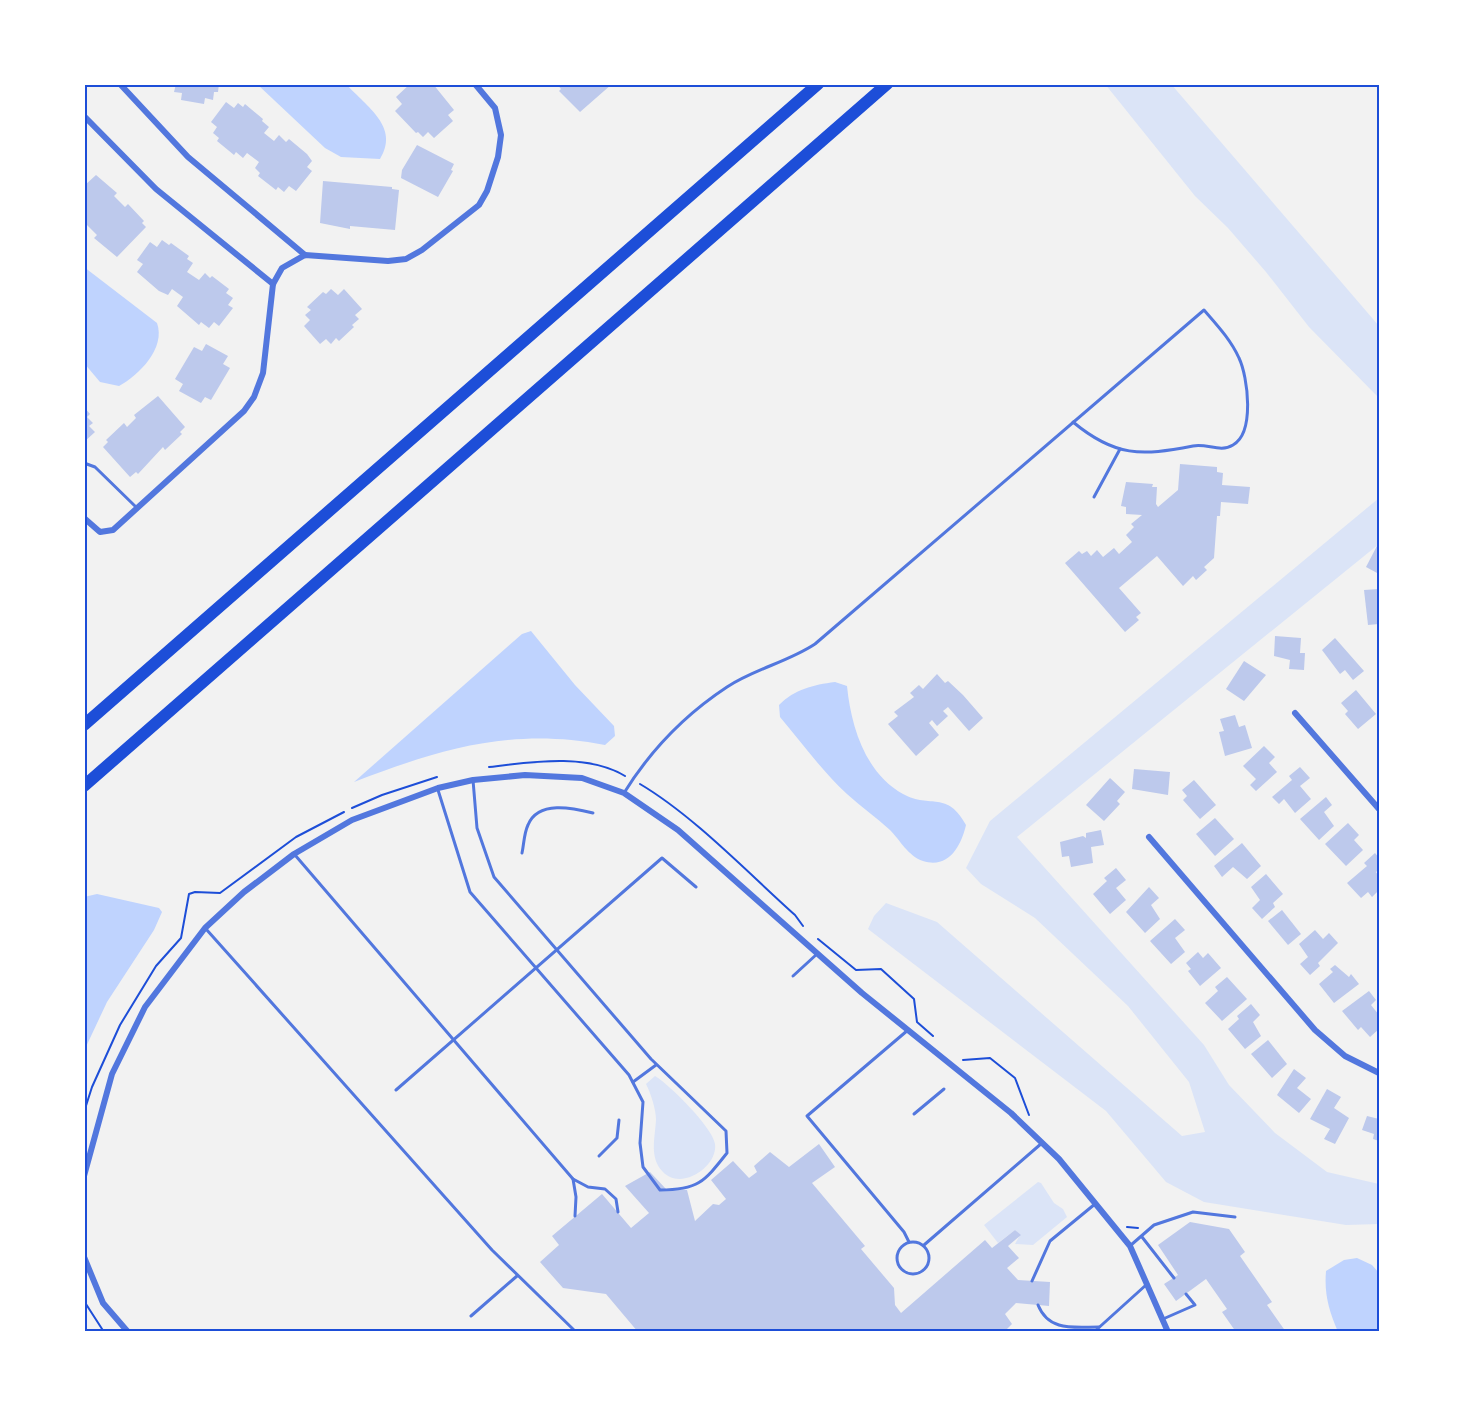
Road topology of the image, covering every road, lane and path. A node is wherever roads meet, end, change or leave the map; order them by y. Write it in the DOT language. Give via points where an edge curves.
graph roads {
  1 [pos="120,84"];
  2 [pos="475,84"];
  3 [pos="818,84"];
  4 [pos="887,84"];
  5 [pos="84,116"];
  6 [pos="305,255"];
  7 [pos="273,284"];
  8 [pos="1073,422"];
  9 [pos="1120,449"];
  10 [pos="84,463"];
  11 [pos="1094,497"];
  12 [pos="137,508"];
  13 [pos="84,518"];
  14 [pos="1295,713"];
  15 [pos="84,725"];
  16 [pos="473,780"];
  17 [pos="84,786"];
  18 [pos="438,788"];
  19 [pos="624,793"];
  20 [pos="1379,809"];
  21 [pos="593,813"];
  22 [pos="1149,837"];
  23 [pos="522,853"];
  24 [pos="294,854"];
  25 [pos="696,887"];
  26 [pos="206,928"];
  27 [pos="557,949"];
  28 [pos="817,954"];
  29 [pos="536,966"];
  30 [pos="793,976"];
  31 [pos="908,1030"];
  32 [pos="453,1040"];
  33 [pos="656,1065"];
  34 [pos="1379,1073"];
  35 [pos="633,1082"];
  36 [pos="944,1089"];
  37 [pos="396,1090"];
  38 [pos="914,1114"];
  39 [pos="619,1120"];
  40 [pos="1042,1143"];
  41 [pos="86,1156"];
  42 [pos="599,1156"];
  43 [pos="84,1176"];
  44 [pos="573,1179"];
  45 [pos="1097,1203"];
  46 [pos="618,1212"];
  47 [pos="575,1216"];
  48 [pos="1235,1217"];
  49 [pos="1142,1237"];
  50 [pos="909,1242"];
  51 [pos="924,1245"];
  52 [pos="1130,1246"];
  53 [pos="84,1257"];
  54 [pos="517,1276"];
  55 [pos="1174,1278"];
  56 [pos="1032,1281"];
  57 [pos="1147,1284"];
  58 [pos="1186,1294"];
  59 [pos="84,1301"];
  60 [pos="1038,1305"];
  61 [pos="471,1316"];
  62 [pos="1163,1319"];
  63 [pos="1099,1327"];
  64 [pos="104,1332"];
  65 [pos="128,1332"];
  66 [pos="576,1332"];
  67 [pos="1094,1332"];
  68 [pos="1168,1332"];
  1 -- 6 [label="street" via="188,157"];
  2 -- 6 [label="street" via="495,108 501,149 484,198 475,208 419,253 403,260"];
  3 -- 15 [label="highway"];
  4 -- 17 [label="highway"];
  5 -- 7 [label="street" via="156,189"];
  6 -- 7 [label="street" via="282,268"];
  7 -- 12 [label="street" via="262,376 254,397 244,411"];
  8 -- 9 [label="lane" via="1094,440"];
  8 -- 9 [label="lane" via="1204,310 1227,336 1245,376 1247,419 1242,435 1226,449 1197,445 1152,452"];
  8 -- 19 [label="lane" via="815,644 727,687 663,740"];
  9 -- 11 [label="lane"];
  10 -- 12 [label="lane" via="95,467"];
  12 -- 13 [label="street" via="105,533"];
  14 -- 20 [label="street"];
  16 -- 18 [label="street"];
  16 -- 19 [label="street" via="525,775 582,778"];
  16 -- 27 [label="lane" via="477,828 494,877"];
  18 -- 24 [label="street" via="352,820"];
  18 -- 29 [label="lane" via="470,892"];
  19 -- 28 [label="street" via="678,830"];
  21 -- 23 [label="lane" via="565,806 541,812 528,823"];
  22 -- 34 [label="street" via="1315,1030 1345,1056"];
  24 -- 26 [label="street" via="244,892"];
  24 -- 32 [label="lane"];
  25 -- 27 [label="lane" via="662,858"];
  26 -- 41 [label="street" via="178,961 141,1017 112,1074"];
  26 -- 54 [label="lane"];
  27 -- 29 [label="lane"];
  27 -- 33 [label="lane"];
  28 -- 30 [label="lane"];
  28 -- 31 [label="street"];
  29 -- 32 [label="lane"];
  29 -- 35 [label="lane"];
  31 -- 40 [label="street"];
  31 -- 50 [label="lane" via="807,1116"];
  32 -- 37 [label="lane"];
  32 -- 44 [label="lane"];
  33 -- 35 [label="lane"];
  33 -- 35 [label="lane" via="726,1131 727,1153 709,1176 687,1190 660,1190 644,1167 640,1143 643,1102"];
  36 -- 38 [label="lane"];
  39 -- 42 [label="lane" via="617,1138"];
  40 -- 45 [label="street"];
  40 -- 51 [label="lane"];
  41 -- 43 [label="street"];
  44 -- 46 [label="lane" via="588,1187 605,1189 616,1199"];
  44 -- 47 [label="lane"];
  45 -- 52 [label="street"];
  45 -- 56 [label="lane" via="1050,1241"];
  48 -- 49 [label="lane" via="1193,1212 1164,1220"];
  49 -- 52 [label="lane"];
  49 -- 55 [label="lane"];
  50 -- 51 [label="lane"];
  50 -- 51 [label="lane" via="900,1248 897,1258 901,1268 910,1274 921,1272 928,1265 930,1255"];
  52 -- 57 [label="street"];
  53 -- 65 [label="street" via="103,1302"];
  54 -- 61 [label="lane"];
  54 -- 66 [label="lane"];
  57 -- 62 [label="street"];
  57 -- 63 [label="lane"];
  58 -- 62 [label="lane" via="1195,1305"];
  59 -- 64 [label="path"];
  60 -- 63 [label="lane" via="1043,1317 1057,1326"];
  62 -- 68 [label="street"];
  63 -- 67 [label="lane"];
}
